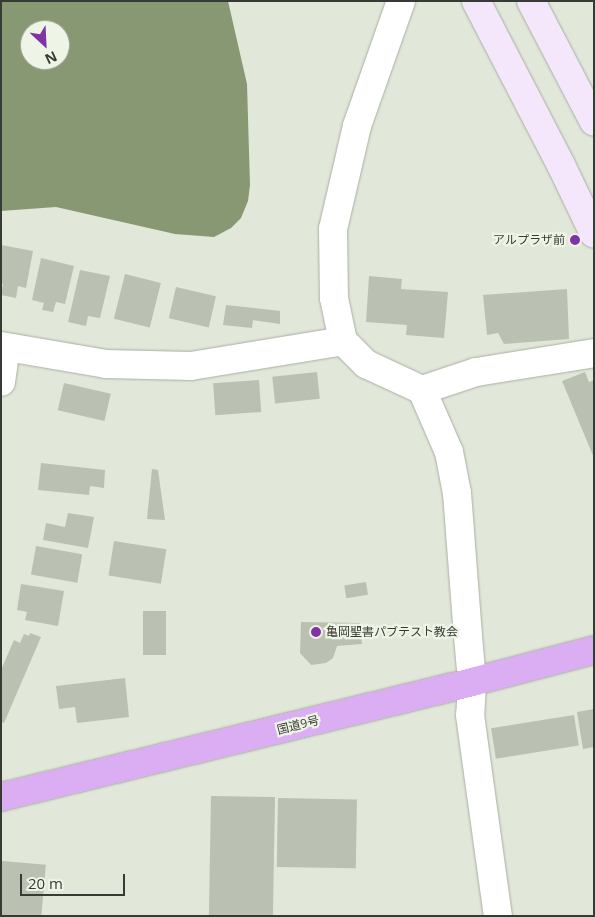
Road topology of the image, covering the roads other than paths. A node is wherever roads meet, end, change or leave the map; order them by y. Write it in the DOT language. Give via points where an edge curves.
graph roads {
  1 [pos="401,1"];
  2 [pos="476,1"];
  3 [pos="531,1"];
  4 [pos="594,122"];
  5 [pos="594,234"];
  6 [pos="343,341"];
  7 [pos="4,346"];
  8 [pos="594,353"];
  9 [pos="1,382"];
  10 [pos="422,390"];
  11 [pos="594,650"];
  12 [pos="472,682"];
  13 [pos="1,797"];
  14 [pos="498,916"];
  1 -- 6 [label="street" via="357,126 334,229 334,298"];
  2 -- 5 [label="street"];
  3 -- 4 [label="street"];
  6 -- 7 [label="street" via="191,366 106,364"];
  6 -- 10 [label="street" via="366,364"];
  7 -- 9 [label="street"];
  8 -- 10 [label="street" via="476,372"];
  10 -- 12 [label="street" via="449,452 456,492"];
  11 -- 12 [label="highway, 国道9号"];
  12 -- 13 [label="highway, 国道9号"];
  12 -- 14 [label="street" via="470,715"];
}
